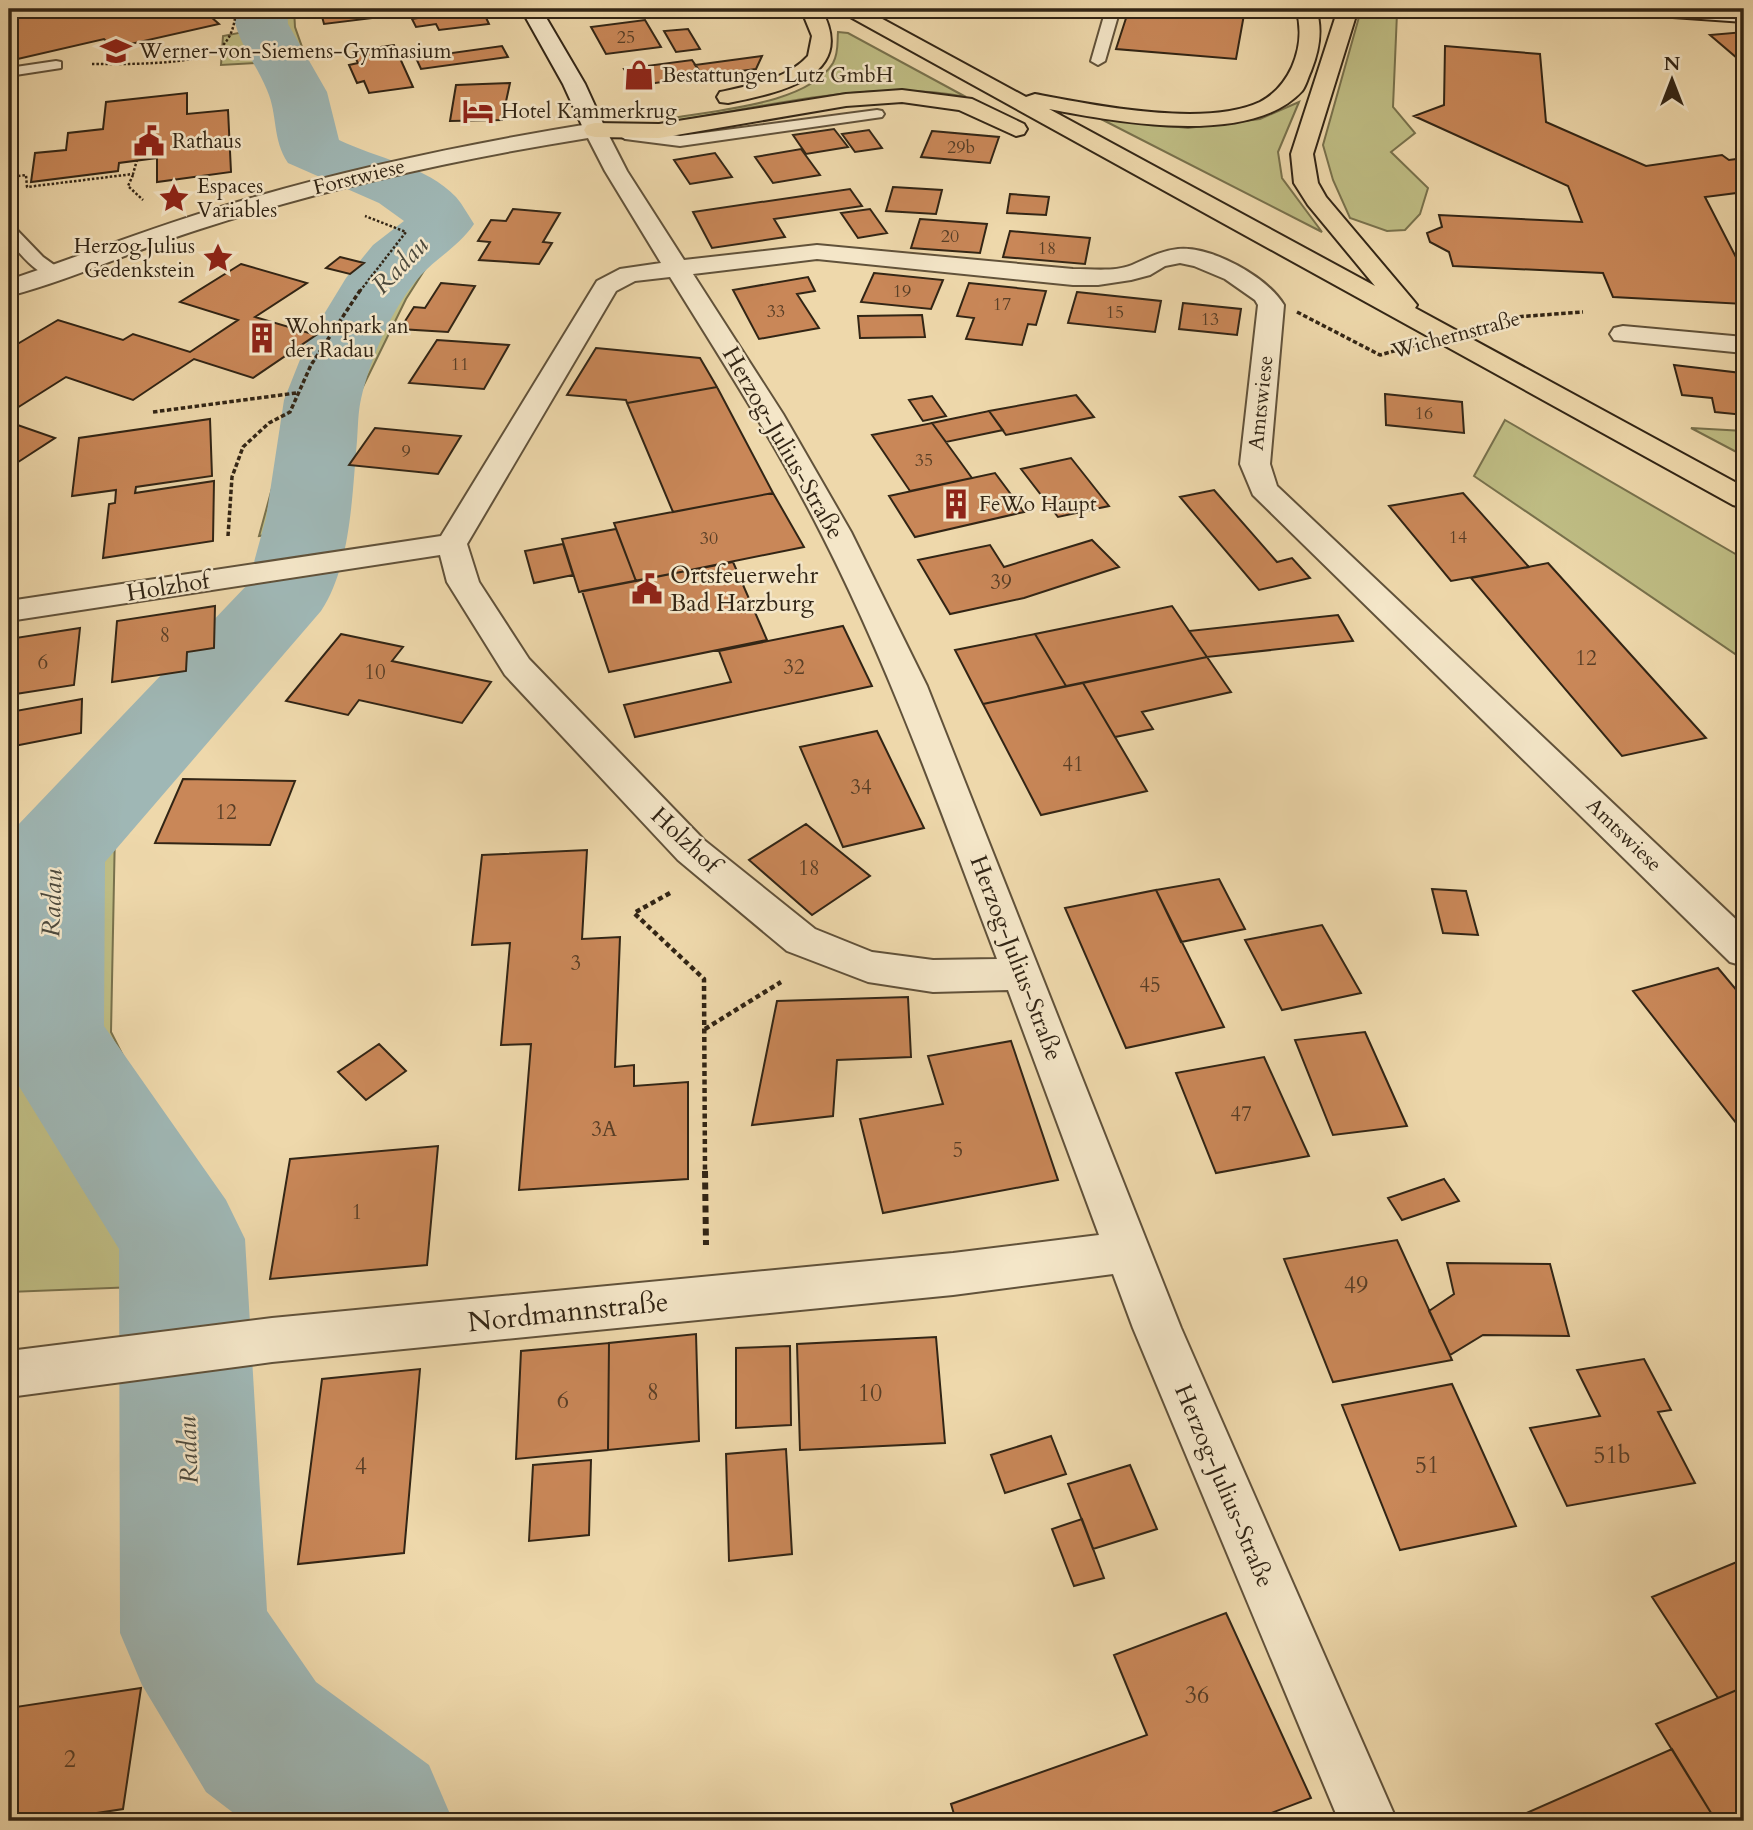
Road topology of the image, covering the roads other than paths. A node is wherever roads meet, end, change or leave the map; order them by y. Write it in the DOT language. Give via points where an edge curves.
graph roads {
  1 [pos="531,9"];
  2 [pos="811,9"];
  3 [pos="850,9"];
  4 [pos="1113,9"];
  5 [pos="1306,9"];
  6 [pos="1348,9"];
  7 [pos="1644,9"];
  8 [pos="1744,16"];
  9 [pos="1098,61"];
  10 [pos="57,65"];
  11 [pos="9,72"];
  12 [pos="1002,94"];
  13 [pos="708,101"];
  14 [pos="655,109"];
  15 [pos="877,114"];
  16 [pos="595,130"];
  17 [pos="1030,137"];
  18 [pos="1055,145"];
  19 [pos="1108,153"];
  20 [pos="9,231"];
  21 [pos="678,267"];
  22 [pos="55,272"];
  23 [pos="9,288"];
  24 [pos="1416,321"];
  25 [pos="1623,334"];
  26 [pos="1744,345"];
  27 [pos="1744,499"];
  28 [pos="452,544"];
  29 [pos="9,611"];
  30 [pos="1744,951"];
  31 [pos="1023,973"];
  32 [pos="1128,1252"];
  33 [pos="9,1374"];
  34 [pos="1368,1821"];
  1 -- 16 [label="street, Herzog-Julius-Straße"];
  2 -- 13 [label="highway" via="822,39 818,59 791,78 760,90"];
  3 -- 12 [label="highway"];
  4 -- 9 [label="lane"];
  5 -- 12 [label="highway" via="1311,24 1303,73 1283,96 1254,110 1213,119 1145,119"];
  6 -- 24 [label="highway" via="1305,141 1302,168 1317,200"];
  7 -- 8 [label="street"];
  10 -- 11 [label="lane"];
  12 -- 19 [label="highway"];
  14 -- 16 [label="highway"];
  15 -- 16 [label="lane" via="680,141"];
  16 -- 17 [label="highway" via="659,131 846,100 901,96 964,104"];
  16 -- 21 [label="street, Herzog-Julius-Straße"];
  16 -- 22 [label="street, Forstwiese" via="341,180 192,224"];
  18 -- 19 [label="highway"];
  19 -- 24 [label="highway"];
  20 -- 22 [label="lane" via="37,261"];
  21 -- 28 [label="street" via="629,274 606,286"];
  21 -- 30 [label="street, Amtswiese" via="817,252 1098,277 1122,275 1180,256 1200,259 1253,285 1271,305 1255,464 1263,489"];
  21 -- 31 [label="street, Herzog-Julius-Straße" via="836,532 909,687"];
  22 -- 23 [label="street, Forstwiese"];
  24 -- 27 [label="highway"];
  25 -- 26 [label="street"];
  28 -- 29 [label="street, Holzhof"];
  28 -- 31 [label="street, Holzhof" via="463,582 517,667 691,850 802,940 868,967 933,976"];
  31 -- 32 [label="street, Herzog-Julius-Straße"];
  32 -- 33 [label="street, Nordmannstraße" via="953,1274 272,1340"];
  32 -- 34 [label="street, Herzog-Julius-Straße"];
}
